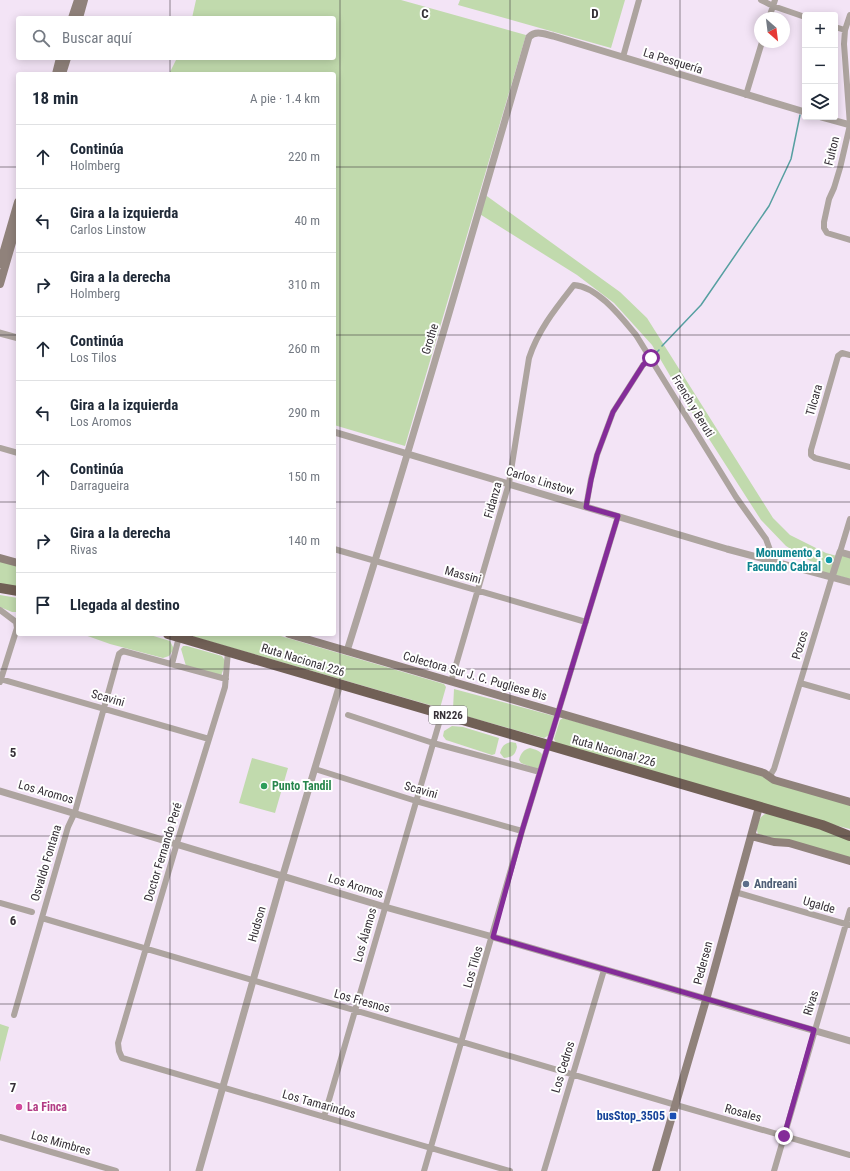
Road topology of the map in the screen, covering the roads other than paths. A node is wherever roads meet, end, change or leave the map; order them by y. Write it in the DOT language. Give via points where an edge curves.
graph roads {
  1 [pos="78,0"];
  2 [pos="84,0"];
  3 [pos="639,0"];
  4 [pos="761,0"];
  5 [pos="774,3"];
  6 [pos="802,15"];
  7 [pos="850,15"];
  8 [pos="73,16"];
  9 [pos="80,16"];
  10 [pos="838,28"];
  11 [pos="845,30"];
  12 [pos="534,33"];
  13 [pos="760,48"];
  14 [pos="623,57"];
  15 [pos="60,60"];
  16 [pos="66,60"];
  17 [pos="56,72"];
  18 [pos="62,72"];
  19 [pos="746,95"];
  20 [pos="802,111"];
  21 [pos="832,120"];
  22 [pos="850,125"];
  23 [pos="16,209"];
  24 [pos="16,229"];
  25 [pos="850,240"];
  26 [pos="0,264"];
  27 [pos="0,284"];
  28 [pos="574,285"];
  29 [pos="0,332"];
  30 [pos="16,337"];
  31 [pos="850,355"];
  32 [pos="651,358"];
  33 [pos="336,433"];
  34 [pos="0,448"];
  35 [pos="16,452"];
  36 [pos="407,452"];
  37 [pos="850,467"];
  38 [pos="509,483"];
  39 [pos="586,507"];
  40 [pos="618,516"];
  41 [pos="850,519"];
  42 [pos="336,550"];
  43 [pos="840,552"];
  44 [pos="850,555"];
  45 [pos="0,558"];
  46 [pos="769,560"];
  47 [pos="16,562"];
  48 [pos="375,562"];
  49 [pos="832,577"];
  50 [pos="850,582"];
  51 [pos="0,588"];
  52 [pos="478,590"];
  53 [pos="16,591"];
  54 [pos="0,610"];
  55 [pos="16,622"];
  56 [pos="586,622"];
  57 [pos="16,631"];
  58 [pos="175,636"];
  59 [pos="296,636"];
  60 [pos="179,637"];
  61 [pos="228,651"];
  62 [pos="347,651"];
  63 [pos="172,664"];
  64 [pos="226,679"];
  65 [pos="0,680"];
  66 [pos="451,682"];
  67 [pos="800,683"];
  68 [pos="340,684"];
  69 [pos="850,697"];
  70 [pos="105,708"];
  71 [pos="442,713"];
  72 [pos="559,713"];
  73 [pos="348,715"];
  74 [pos="209,739"];
  75 [pos="433,743"];
  76 [pos="549,745"];
  77 [pos="315,769"];
  78 [pos="540,772"];
  79 [pos="768,776"];
  80 [pos="0,791"];
  81 [pos="416,800"];
  82 [pos="850,802"];
  83 [pos="759,807"];
  84 [pos="75,812"];
  85 [pos="822,825"];
  86 [pos="522,831"];
  87 [pos="850,831"];
  88 [pos="751,836"];
  89 [pos="850,836"];
  90 [pos="177,843"];
  91 [pos="850,861"];
  92 [pos="283,875"];
  93 [pos="735,892"];
  94 [pos="0,903"];
  95 [pos="385,906"];
  96 [pos="850,910"];
  97 [pos="32,912"];
  98 [pos="42,918"];
  99 [pos="848,924"];
  100 [pos="493,937"];
  101 [pos="146,949"];
  102 [pos="604,970"];
  103 [pos="253,980"];
  104 [pos="706,1000"];
  105 [pos="355,1010"];
  106 [pos="14,1015"];
  107 [pos="814,1030"];
  108 [pos="850,1041"];
  109 [pos="462,1042"];
  110 [pos="122,1058"];
  111 [pos="572,1074"];
  112 [pos="222,1087"];
  113 [pos="676,1105"];
  114 [pos="324,1117"];
  115 [pos="784,1136"];
  116 [pos="0,1137"];
  117 [pos="431,1148"];
  118 [pos="850,1155"];
  119 [pos="116,1171"];
  120 [pos="199,1171"];
  121 [pos="424,1171"];
  122 [pos="510,1171"];
  123 [pos="544,1171"];
  124 [pos="656,1171"];
  125 [pos="774,1171"];
  1 -- 8 [label="main road"];
  2 -- 9 [label="main road"];
  3 -- 14 [label="street"];
  4 -- 5 [label="street"];
  5 -- 6 [label="street"];
  7 -- 11 [label="street, Fulton"];
  10 -- 11 [label="street"];
  11 -- 22 [label="street, Fulton"];
  12 -- 14 [label="street, La Pesquería" via="553,36"];
  12 -- 36 [label="street, Grothe" via="529,37"];
  13 -- 19 [label="street"];
  14 -- 19 [label="street, La Pesquería"];
  15 -- 17 [label="main road"];
  16 -- 18 [label="main road"];
  19 -- 20 [label="street, La Pesquería"];
  21 -- 22 [label="street"];
  22 -- 25 [label="street, Fulton" via="824,222 827,233"];
  23 -- 26 [label="main road"];
  24 -- 27 [label="main road"];
  28 -- 32 [label="street, French y Beruti" via="601,297 636,335"];
  28 -- 38 [label="street, Fidanza" via="546,322 532,347"];
  29 -- 30 [label="street"];
  31 -- 37 [label="street, Tilcara" via="842,353 838,356 811,450 811,455 815,458"];
  32 -- 39 [label="street" via="643,365 613,412 597,455"];
  32 -- 46 [label="street, French y Beruti" via="736,497 766,539 770,550"];
  33 -- 36 [label="street, Carlos Linstow"];
  34 -- 35 [label="street"];
  36 -- 38 [label="street, Carlos Linstow"];
  36 -- 48 [label="street, Grothe"];
  38 -- 39 [label="street, Carlos Linstow"];
  38 -- 52 [label="street, Fidanza"];
  39 -- 40 [label="street, Carlos Linstow"];
  40 -- 46 [label="street, Carlos Linstow"];
  40 -- 56 [label="street, Los Tilos"];
  41 -- 43 [label="street, Pozos"];
  42 -- 48 [label="street, Massini"];
  43 -- 44 [label="street"];
  43 -- 49 [label="street, Pozos"];
  45 -- 47 [label="main road"];
  46 -- 49 [label="street, Carlos Linstow"];
  48 -- 52 [label="street, Massini"];
  48 -- 62 [label="street, Grothe"];
  49 -- 50 [label="street, Carlos Linstow"];
  49 -- 67 [label="street, Pozos"];
  51 -- 53 [label="highway"];
  52 -- 56 [label="street, Massini"];
  52 -- 66 [label="street, Fidanza"];
  54 -- 55 [label="street"];
  56 -- 72 [label="street, Los Tilos"];
  57 -- 65 [label="street"];
  58 -- 60 [label="highway, Ruta Nacional 226 / RN226"];
  59 -- 62 [label="main road, Colectora Sur J. C. Pugliese Bis"];
  60 -- 61 [label="highway, Ruta Nacional 226 / RN226"];
  60 -- 63 [label="street"];
  61 -- 64 [label="street, Doctor Fernando Peré"];
  61 -- 68 [label="highway, Ruta Nacional 226 / RN226"];
  62 -- 66 [label="main road, Colectora Sur J. C. Pugliese Bis"];
  63 -- 64 [label="street"];
  63 -- 70 [label="street, Osvaldo Fontana" via="123,651 119,654"];
  64 -- 74 [label="street, Doctor Fernando Peré"];
  65 -- 70 [label="street, Scavini"];
  66 -- 72 [label="main road, Colectora Sur J. C. Pugliese Bis"];
  67 -- 69 [label="street"];
  67 -- 79 [label="street, Pozos" via="774,769"];
  68 -- 71 [label="highway, Ruta Nacional 226 / RN226"];
  68 -- 77 [label="street, Hudson"];
  70 -- 74 [label="street, Scavini"];
  70 -- 84 [label="street, Osvaldo Fontana"];
  71 -- 75 [label="street, Los Álamos"];
  71 -- 76 [label="highway, Ruta Nacional 226 / RN226"];
  72 -- 76 [label="street, Los Tilos"];
  72 -- 79 [label="main road, Colectora Sur J. C. Pugliese Bis"];
  73 -- 75 [label="street"];
  74 -- 90 [label="street, Doctor Fernando Peré"];
  75 -- 78 [label="street"];
  75 -- 81 [label="street, Los Álamos"];
  76 -- 78 [label="street, Los Tilos"];
  76 -- 83 [label="highway, Ruta Nacional 226 / RN226"];
  77 -- 81 [label="street, Scavini"];
  77 -- 92 [label="street, Hudson"];
  78 -- 86 [label="street, Los Tilos"];
  79 -- 82 [label="main road, Colectora Sur J. C. Pugliese Bis"];
  80 -- 84 [label="street, Los Aromos"];
  81 -- 86 [label="street, Scavini"];
  81 -- 95 [label="street, Los Álamos"];
  83 -- 85 [label="highway, Ruta Nacional 226 / RN226"];
  83 -- 88 [label="main road, Pedersen"];
  84 -- 90 [label="street, Los Aromos"];
  84 -- 98 [label="street, Osvaldo Fontana" via="68,827"];
  85 -- 87 [label="highway, Ruta Nacional 226 / RN226"];
  85 -- 89 [label="highway, Ruta Nacional 226 / RN226"];
  86 -- 100 [label="street, Los Tilos"];
  88 -- 91 [label="main road" via="789,843"];
  88 -- 93 [label="main road, Pedersen"];
  90 -- 92 [label="street, Los Aromos"];
  90 -- 101 [label="street, Doctor Fernando Peré"];
  92 -- 95 [label="street, Los Aromos"];
  92 -- 103 [label="street, Hudson"];
  93 -- 99 [label="street, Ugalde"];
  93 -- 104 [label="main road, Pedersen"];
  94 -- 97 [label="street"];
  95 -- 100 [label="street, Los Aromos"];
  95 -- 105 [label="street, Los Álamos"];
  96 -- 99 [label="street, Rivas"];
  98 -- 101 [label="street, Los Fresnos"];
  98 -- 106 [label="street, Osvaldo Fontana"];
  99 -- 107 [label="street, Rivas"];
  100 -- 102 [label="street, Los Aromos"];
  100 -- 109 [label="street, Los Tilos"];
  101 -- 103 [label="street, Los Fresnos"];
  101 -- 110 [label="street, Doctor Fernando Peré" via="118,1043"];
  102 -- 104 [label="street, Los Aromos"];
  102 -- 111 [label="street, Los Cedros"];
  103 -- 105 [label="street, Los Fresnos"];
  103 -- 112 [label="street, Hudson"];
  104 -- 107 [label="street, Los Aromos"];
  104 -- 113 [label="main road, Pedersen"];
  105 -- 109 [label="street, Los Fresnos"];
  105 -- 114 [label="street, Los Álamos"];
  107 -- 108 [label="street, Los Aromos"];
  107 -- 115 [label="street, Rivas"];
  109 -- 111 [label="street, Los Fresnos"];
  109 -- 117 [label="street, Los Tilos"];
  110 -- 112 [label="street, Los Tamarindos"];
  111 -- 113 [label="street, Los Fresnos"];
  111 -- 123 [label="street, Los Cedros"];
  112 -- 114 [label="street, Los Tamarindos"];
  112 -- 120 [label="street, Hudson"];
  113 -- 115 [label="street, Rosales"];
  113 -- 124 [label="main road, Pedersen"];
  114 -- 117 [label="street, Los Tamarindos"];
  115 -- 118 [label="street, Rosales"];
  115 -- 125 [label="street, Rivas"];
  116 -- 119 [label="street, Los Mimbres"];
  117 -- 121 [label="street, Los Tilos"];
  117 -- 122 [label="street, Los Tamarindos"];
}
